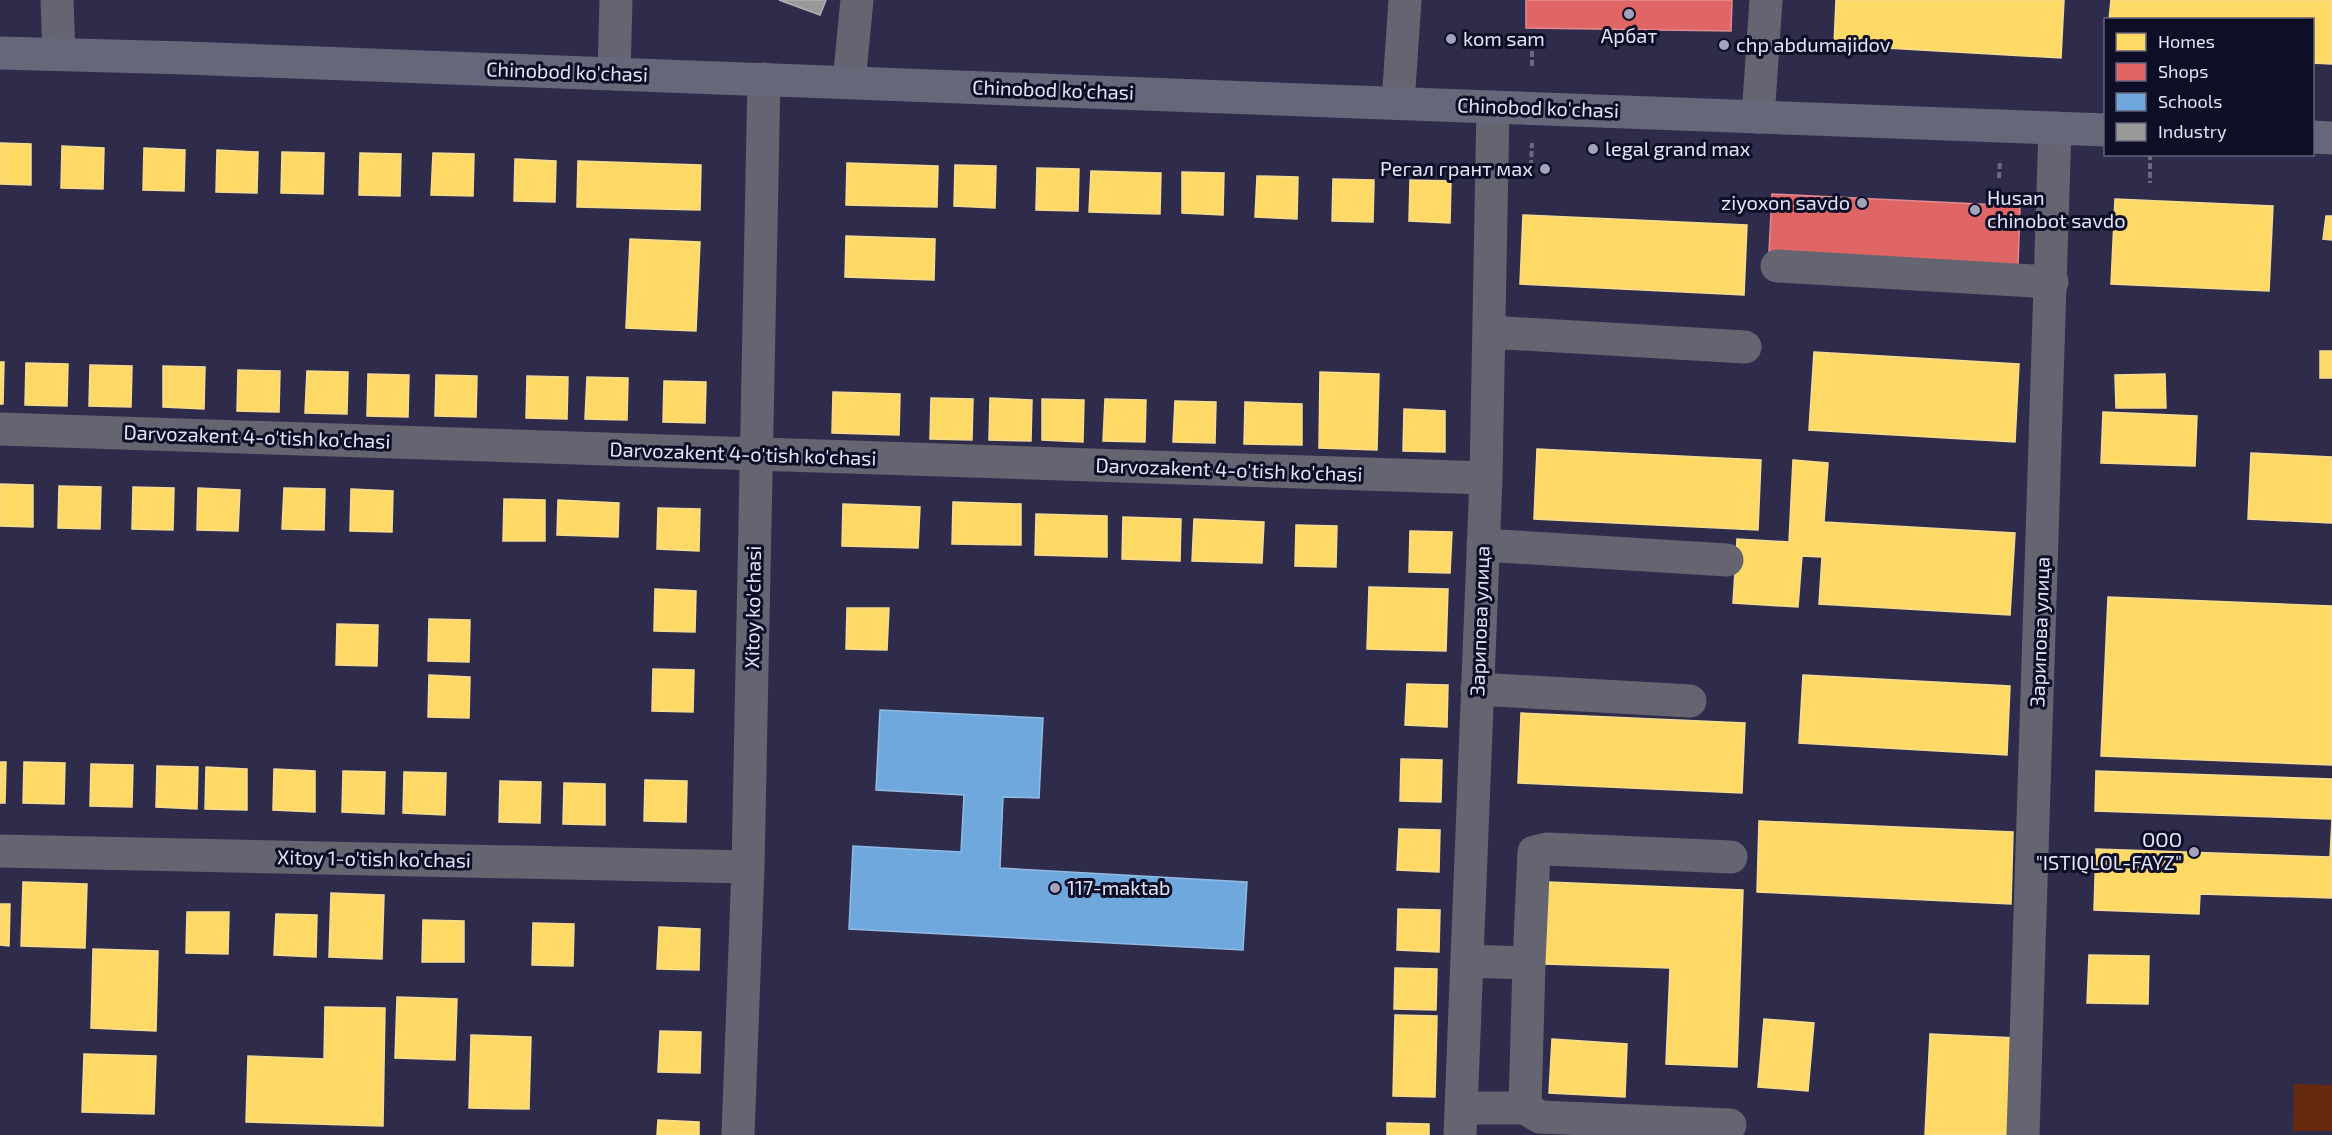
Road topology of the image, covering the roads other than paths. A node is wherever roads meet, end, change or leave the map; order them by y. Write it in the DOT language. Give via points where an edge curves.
graph roads {
  1 [pos="57,0"];
  2 [pos="616,0"];
  3 [pos="857,0"];
  4 [pos="1405,0"];
  5 [pos="1766,0"];
  6 [pos="0,53"];
  7 [pos="59,53"];
  8 [pos="614,74"];
  9 [pos="764,79"];
  10 [pos="849,82"];
  11 [pos="1398,103"];
  12 [pos="1494,107"];
  13 [pos="1758,117"];
  14 [pos="2055,128"];
  15 [pos="2104,130"];
  16 [pos="2314,137"];
  17 [pos="2332,138"];
  18 [pos="1777,266"];
  19 [pos="2052,282"];
  20 [pos="1488,332"];
  21 [pos="1745,346"];
  22 [pos="0,429"];
  23 [pos="756,455"];
  24 [pos="1486,478"];
  25 [pos="1483,545"];
  26 [pos="1727,560"];
  27 [pos="1477,689"];
  28 [pos="1690,701"];
  29 [pos="0,851"];
  30 [pos="1731,857"];
  31 [pos="748,867"];
  32 [pos="1467,961"];
  33 [pos="1529,963"];
  34 [pos="1525,1108"];
  35 [pos="1460,1122"];
  36 [pos="1730,1125"];
  37 [pos="738,1135"];
  38 [pos="2023,1135"];
  1 -- 7 [label="street"];
  2 -- 8 [label="street"];
  3 -- 10 [label="street"];
  4 -- 11 [label="street"];
  5 -- 13 [label="street"];
  6 -- 7 [label="main road, Chinobod ko'chasi"];
  7 -- 8 [label="main road, Chinobod ko'chasi"];
  8 -- 9 [label="main road, Chinobod ko'chasi"];
  9 -- 10 [label="main road, Chinobod ko'chasi"];
  9 -- 23 [label="street, Xitoy ko'chasi"];
  10 -- 11 [label="main road, Chinobod ko'chasi"];
  11 -- 12 [label="main road, Chinobod ko'chasi"];
  12 -- 13 [label="main road, Chinobod ko'chasi"];
  12 -- 20 [label="street, Зарипова улица"];
  13 -- 14 [label="main road, Chinobod ko'chasi"];
  14 -- 15 [label="main road, Chinobod ko'chasi"];
  14 -- 19 [label="street, Зарипова улица"];
  16 -- 17 [label="main road"];
  18 -- 19 [label="street"];
  19 -- 38 [label="street, Зарипова улица"];
  20 -- 21 [label="street"];
  20 -- 24 [label="street, Зарипова улица"];
  22 -- 23 [label="street, Darvozakent 4-o'tish ko'chasi"];
  23 -- 24 [label="street, Darvozakent 4-o'tish ko'chasi"];
  23 -- 31 [label="street, Xitoy ko'chasi"];
  24 -- 25 [label="street, Зарипова улица"];
  25 -- 26 [label="street"];
  25 -- 27 [label="street, Зарипова улица"];
  27 -- 28 [label="street"];
  27 -- 32 [label="street, Зарипова улица"];
  29 -- 31 [label="street, Xitoy 1-o'tish ko'chasi"];
  30 -- 33 [label="street" via="1547,849 1534,852"];
  31 -- 37 [label="street, Xitoy ko'chasi"];
  32 -- 33 [label="street"];
  32 -- 35 [label="street, Зарипова улица"];
  33 -- 34 [label="street"];
  34 -- 35 [label="street"];
  34 -- 36 [label="street" via="1540,1117"];
}
